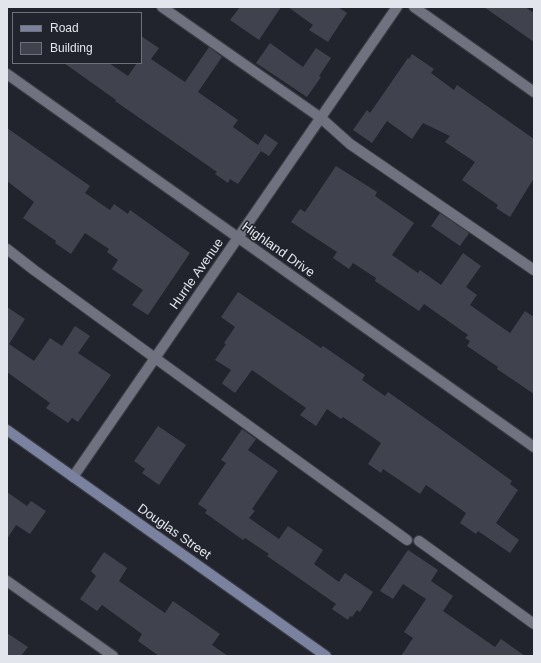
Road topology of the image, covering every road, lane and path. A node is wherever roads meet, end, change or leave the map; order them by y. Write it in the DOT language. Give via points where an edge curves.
graph roads {
  1 [pos="162,7"];
  2 [pos="397,7"];
  3 [pos="414,7"];
  4 [pos="7,74"];
  5 [pos="534,92"];
  6 [pos="320,118"];
  7 [pos="238,238"];
  8 [pos="7,249"];
  9 [pos="534,270"];
  10 [pos="155,358"];
  11 [pos="7,430"];
  12 [pos="534,447"];
  13 [pos="73,477"];
  14 [pos="408,540"];
  15 [pos="419,541"];
  16 [pos="7,581"];
  17 [pos="534,624"];
  18 [pos="113,656"];
  19 [pos="326,656"];
  1 -- 6 [label="street"];
  2 -- 6 [label="street, Hurrle Avenue"];
  3 -- 5 [label="street"];
  4 -- 7 [label="street, Highland Drive"];
  6 -- 7 [label="street, Hurrle Avenue"];
  6 -- 9 [label="street" via="350,144"];
  7 -- 10 [label="street, Hurrle Avenue"];
  7 -- 12 [label="street, Highland Drive"];
  8 -- 10 [label="street"];
  10 -- 13 [label="street, Hurrle Avenue"];
  10 -- 14 [label="street"];
  11 -- 13 [label="street, Douglas Street"];
  13 -- 19 [label="street, Douglas Street"];
  15 -- 17 [label="street"];
  16 -- 18 [label="street"];
}
